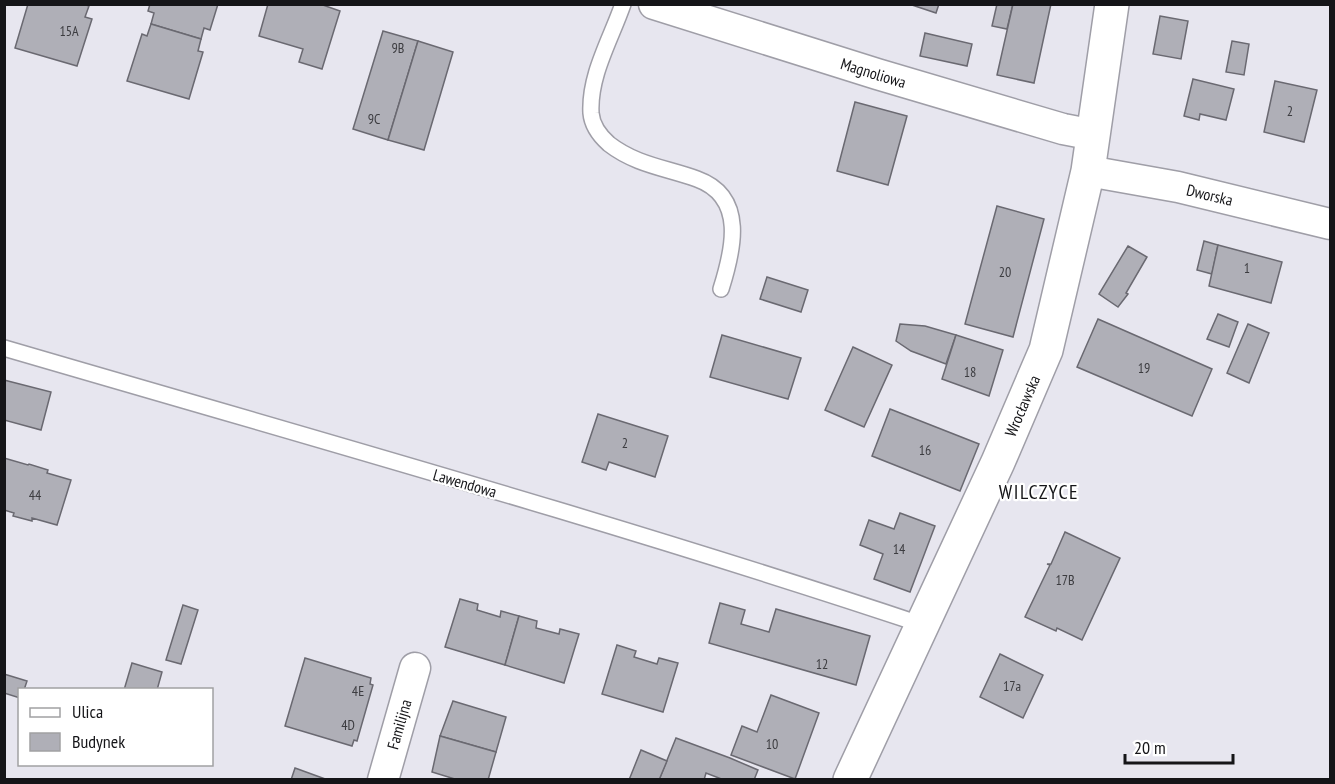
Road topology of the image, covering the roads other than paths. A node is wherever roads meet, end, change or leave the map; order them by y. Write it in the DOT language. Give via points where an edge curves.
graph roads {
  1 [pos="623,4"];
  2 [pos="654,4"];
  3 [pos="1112,4"];
  4 [pos="1094,135"];
  5 [pos="1088,171"];
  6 [pos="1330,224"];
  7 [pos="721,290"];
  8 [pos="4,348"];
  9 [pos="923,625"];
  10 [pos="415,669"];
  11 [pos="383,780"];
  12 [pos="850,780"];
  1 -- 7 [label="lane" via="602,57 591,115 606,141 623,154 698,179 722,196 730,212 733,245"];
  2 -- 4 [label="street, Magnoliowa" via="877,74"];
  3 -- 4 [label="street, Wrocławska"];
  4 -- 5 [label="street, Wrocławska"];
  5 -- 6 [label="street, Dworska" via="1178,187"];
  5 -- 9 [label="street, Wrocławska" via="1046,350"];
  8 -- 9 [label="lane, Lawendowa" via="617,527"];
  9 -- 12 [label="street, Wrocławska"];
  10 -- 11 [label="street, Familijna"];
}
